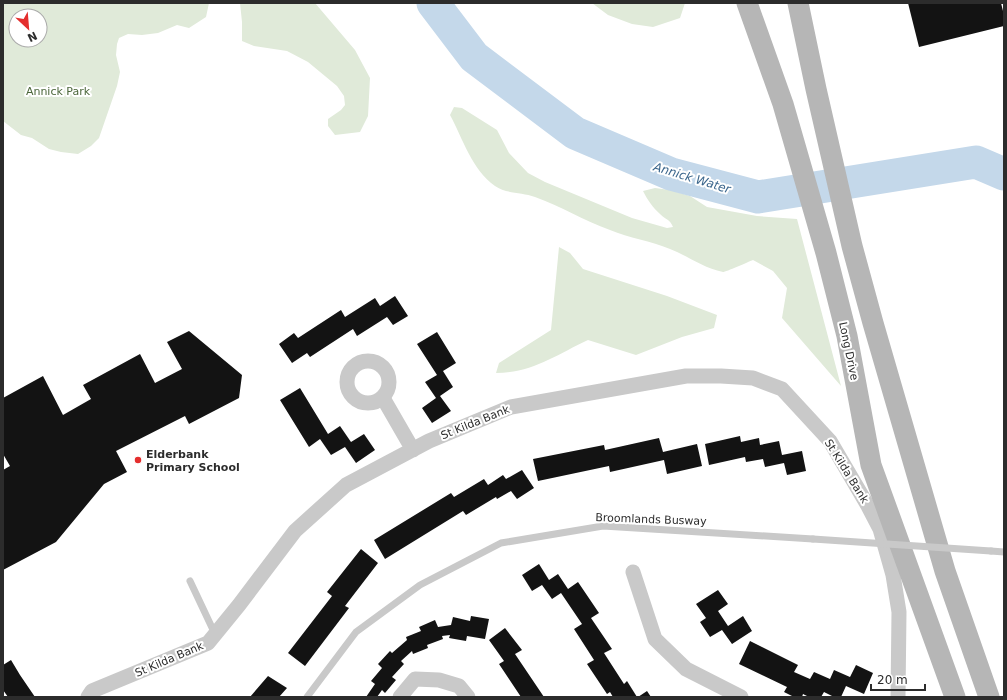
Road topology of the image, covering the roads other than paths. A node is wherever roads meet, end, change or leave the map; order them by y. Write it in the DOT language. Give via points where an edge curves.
graph roads {
  1 [pos="747,3"];
  2 [pos="798,3"];
  3 [pos="383,398"];
  4 [pos="413,450"];
  5 [pos="1004,552"];
  6 [pos="633,572"];
  7 [pos="190,581"];
  8 [pos="215,634"];
  9 [pos="88,697"];
  10 [pos="307,697"];
  11 [pos="400,697"];
  12 [pos="468,697"];
  13 [pos="741,697"];
  14 [pos="898,697"];
  15 [pos="955,697"];
  16 [pos="989,697"];
  1 -- 15 [label="main road, Long Drive" via="784,104 826,253 847,336 871,465"];
  2 -- 16 [label="main road" via="852,246 875,331 945,571"];
  3 -- 4 [label="street"];
  4 -- 8 [label="street, St Kilda Bank" via="346,485 295,531"];
  4 -- 14 [label="street, St Kilda Bank" via="511,407 686,376 753,378 782,389 830,441 880,529 893,575 899,612"];
  5 -- 10 [label="lane, Broomlands Busway, bridge" via="603,526 501,543 420,585 356,632"];
  6 -- 13 [label="street" via="655,639 686,669"];
  7 -- 8 [label="lane"];
  8 -- 9 [label="street, St Kilda Bank" via="208,643 92,691"];
  11 -- 12 [label="street" via="415,679 439,680 458,686"];
}
